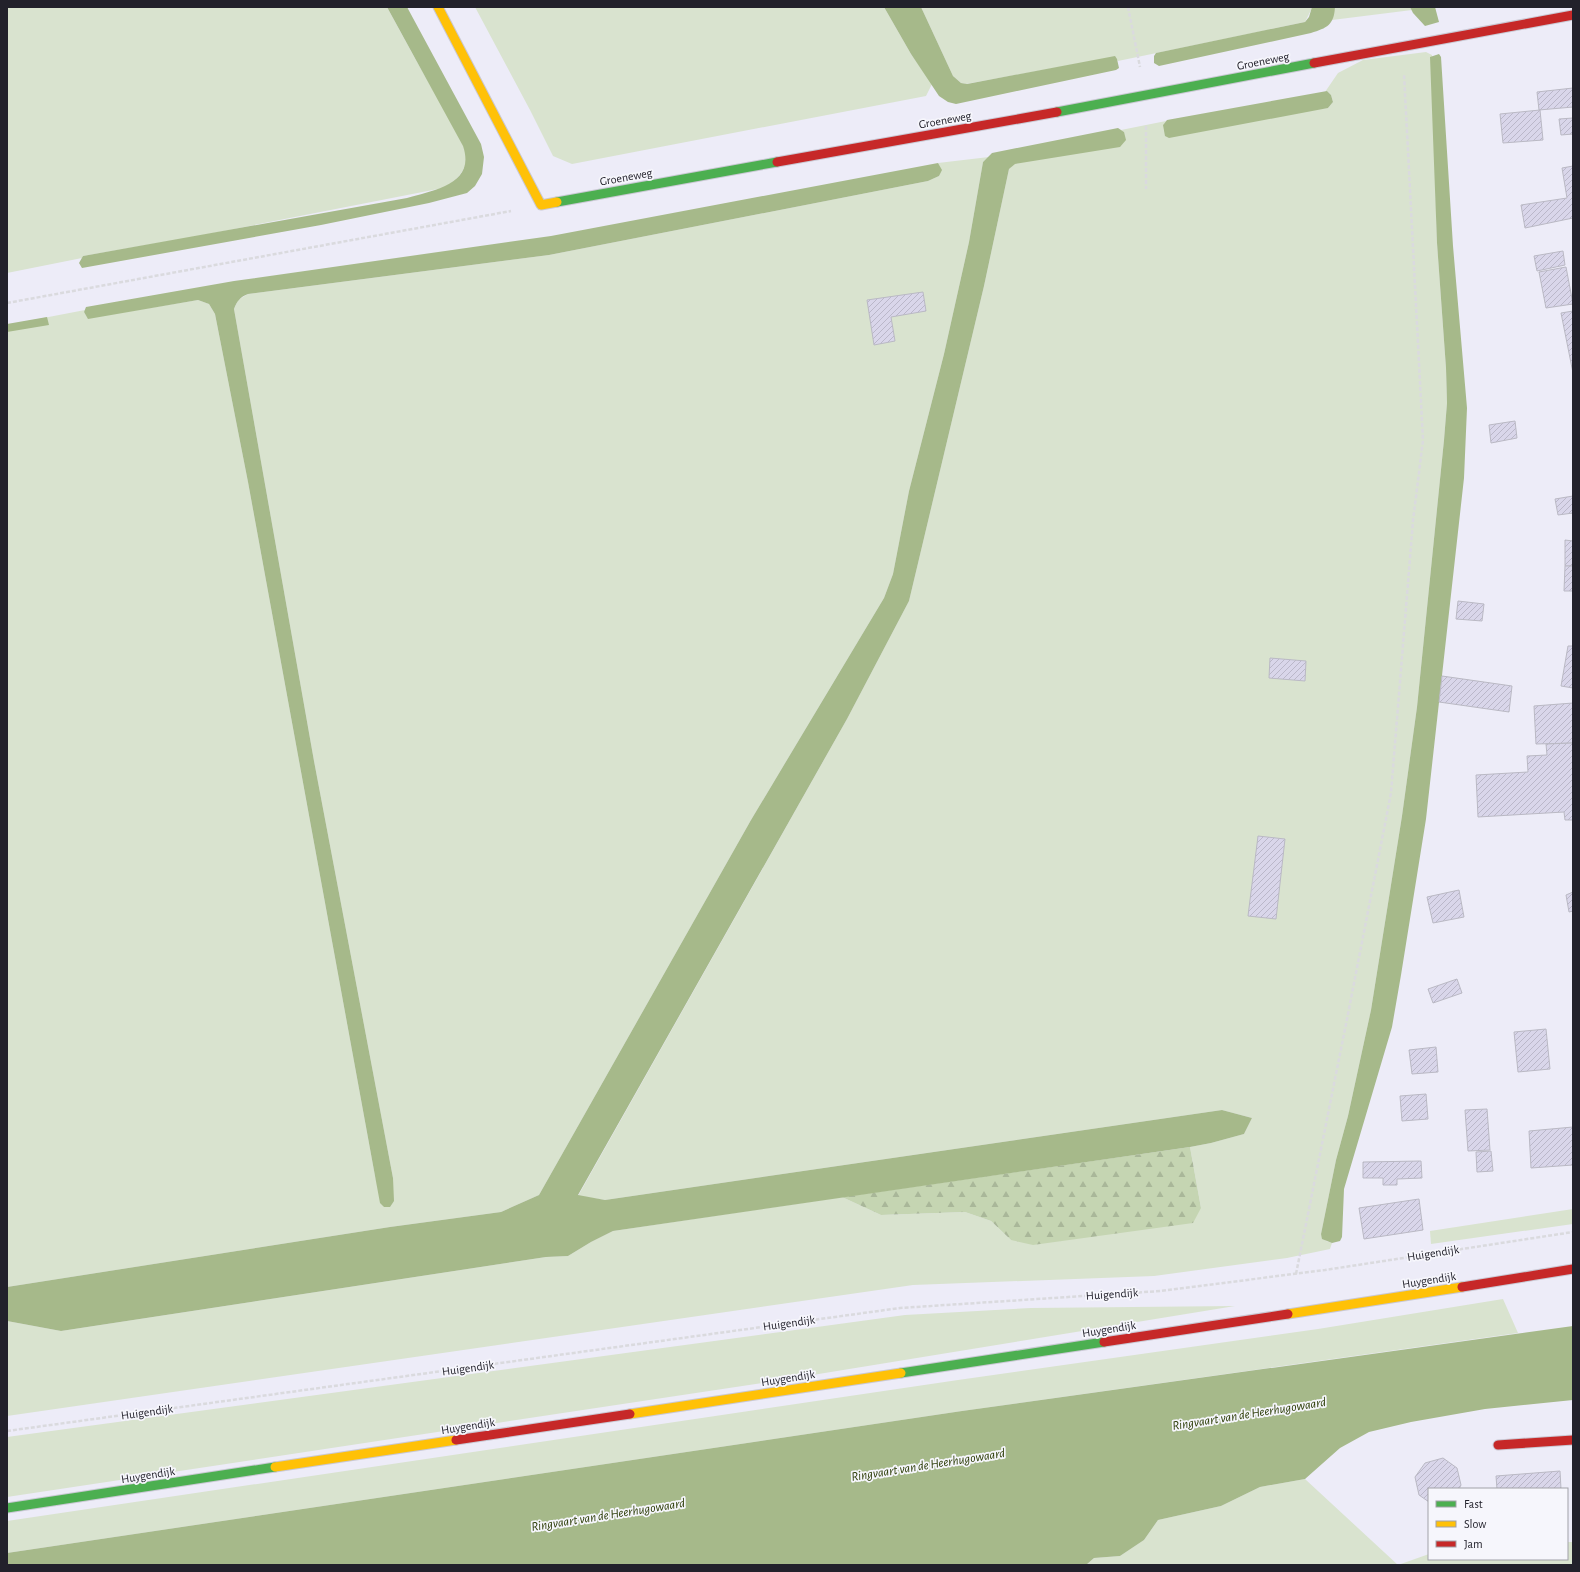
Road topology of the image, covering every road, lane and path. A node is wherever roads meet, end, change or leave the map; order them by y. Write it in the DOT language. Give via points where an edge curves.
graph roads {
  1 [pos="438,7"];
  2 [pos="1573,15"];
  3 [pos="1403,46"];
  4 [pos="540,205"];
  5 [pos="7,303"];
  6 [pos="1573,1232"];
  7 [pos="1573,1269"];
  8 [pos="1296,1274"];
  9 [pos="7,1431"];
  10 [pos="1573,1440"];
  11 [pos="1498,1445"];
  12 [pos="7,1508"];
  1 -- 4 [label="main road"];
  2 -- 3 [label="main road, Groeneweg"];
  3 -- 4 [label="main road, Groeneweg" via="1146,96"];
  3 -- 8 [label="path" via="1423,440 1413,521 1391,792"];
  4 -- 5 [label="path"];
  6 -- 8 [label="path, Huigendijk"];
  7 -- 12 [label="main road, Huygendijk" via="1299,1313"];
  8 -- 9 [label="path, Huigendijk" via="1160,1291 900,1308"];
  10 -- 11 [label="main road"];
}
